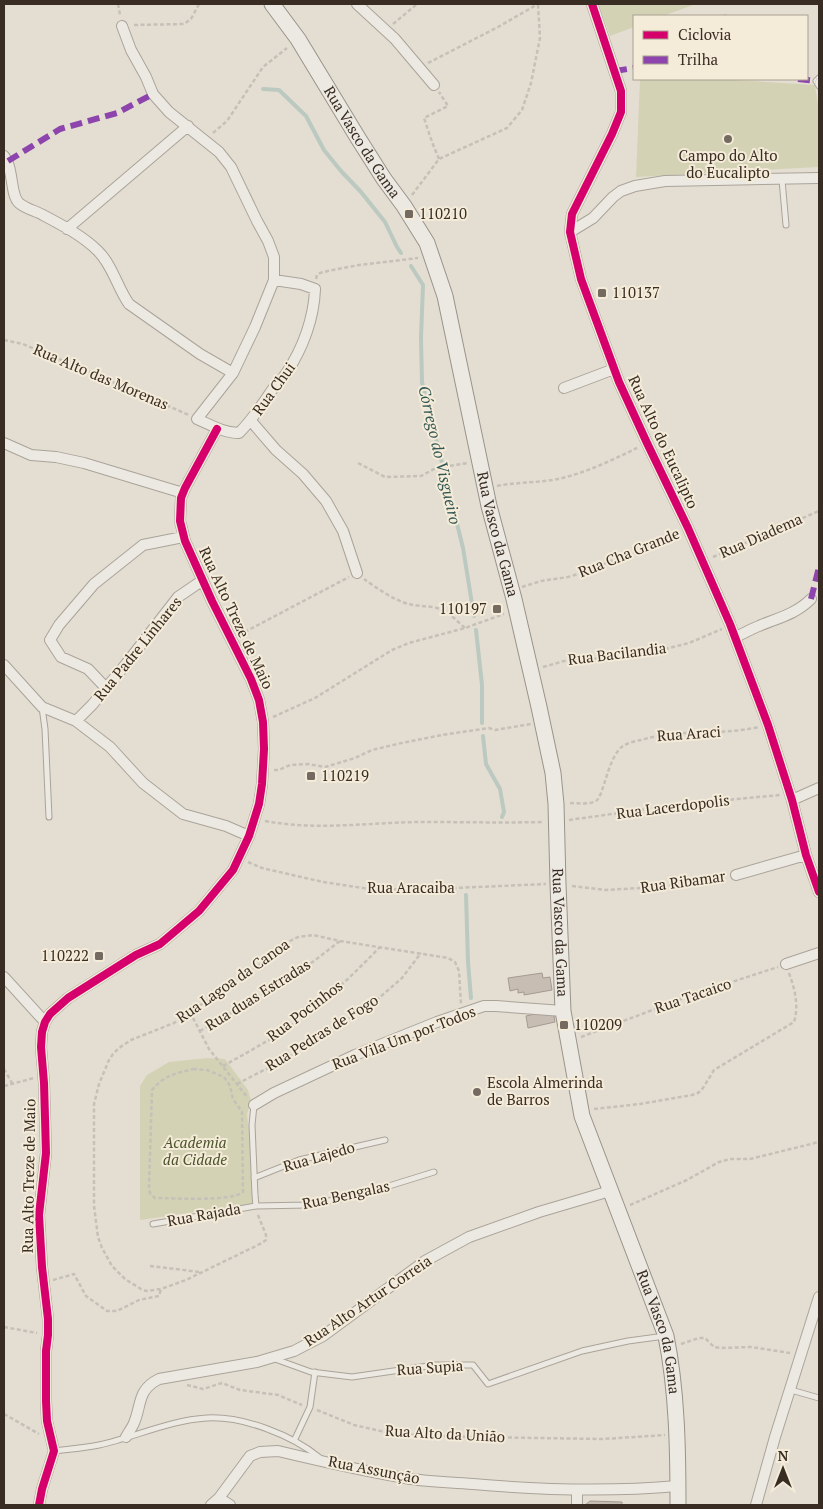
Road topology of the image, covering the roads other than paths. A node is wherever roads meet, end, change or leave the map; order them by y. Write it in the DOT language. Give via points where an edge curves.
graph roads {
  1 [pos="272,4"];
  2 [pos="357,4"];
  3 [pos="592,4"];
  4 [pos="122,26"];
  5 [pos="819,78"];
  6 [pos="434,85"];
  7 [pos="819,86"];
  8 [pos="188,126"];
  9 [pos="4,156"];
  10 [pos="819,178"];
  11 [pos="782,180"];
  12 [pos="786,225"];
  13 [pos="67,229"];
  14 [pos="570,232"];
  15 [pos="274,280"];
  16 [pos="614,369"];
  17 [pos="233,373"];
  18 [pos="564,388"];
  19 [pos="251,421"];
  20 [pos="218,428"];
  21 [pos="4,443"];
  22 [pos="183,493"];
  23 [pos="183,536"];
  24 [pos="357,573"];
  25 [pos="202,580"];
  26 [pos="811,599"];
  27 [pos="734,637"];
  28 [pos="4,664"];
  29 [pos="106,688"];
  30 [pos="42,707"];
  31 [pos="76,721"];
  32 [pos="819,788"];
  33 [pos="791,796"];
  34 [pos="48,817"];
  35 [pos="249,836"];
  36 [pos="806,856"];
  37 [pos="736,874"];
  38 [pos="819,892"];
  39 [pos="819,953"];
  40 [pos="786,964"];
  41 [pos="4,977"];
  42 [pos="563,1010"];
  43 [pos="45,1022"];
  44 [pos="254,1105"];
  45 [pos="385,1140"];
  46 [pos="434,1172"];
  47 [pos="254,1178"];
  48 [pos="610,1191"];
  49 [pos="256,1206"];
  50 [pos="153,1224"];
  51 [pos="819,1297"];
  52 [pos="667,1343"];
  53 [pos="273,1358"];
  54 [pos="315,1372"];
  55 [pos="791,1390"];
  56 [pos="819,1398"];
  57 [pos="126,1438"];
  58 [pos="294,1441"];
  59 [pos="53,1447"];
  60 [pos="324,1462"];
  61 [pos="678,1486"];
  62 [pos="577,1490"];
  63 [pos="219,1498"];
  64 [pos="39,1505"];
  65 [pos="211,1505"];
  66 [pos="230,1505"];
  67 [pos="577,1505"];
  68 [pos="678,1505"];
  69 [pos="756,1505"];
  1 -- 42 [label="main road, Rua Vasco da Gama" via="298,39 427,243 444,296 479,462 553,773"];
  2 -- 6 [label="street" via="387,30"];
  3 -- 14 [label="street, Rua Alto do Eucalipto" via="621,90 621,112 572,214"];
  4 -- 8 [label="street" via="153,94"];
  5 -- 7 [label="lane" via="816,81"];
  8 -- 13 [label="street"];
  8 -- 15 [label="street" via="227,161 238,179 274,257"];
  9 -- 13 [label="street" via="19,203"];
  10 -- 11 [label="street"];
  11 -- 12 [label="lane"];
  11 -- 14 [label="street" via="665,182 635,186 621,191 593,218"];
  13 -- 17 [label="street" via="100,252 129,304"];
  14 -- 16 [label="street, Rua Alto do Eucalipto" via="581,278"];
  15 -- 17 [label="street"];
  15 -- 19 [label="street, Rua Chui" via="315,289 313,310 298,356"];
  16 -- 18 [label="street"];
  16 -- 27 [label="street, Rua Alto do Eucalipto" via="688,528"];
  17 -- 20 [label="street, Rua Chui" via="201,420"];
  19 -- 20 [label="street, Rua Chui" via="239,433"];
  19 -- 24 [label="street" via="326,501 343,532"];
  20 -- 22 [label="street, Rua Alto Treze de Maio"];
  21 -- 22 [label="street" via="31,455 56,456"];
  22 -- 23 [label="street, Rua Alto Treze de Maio" via="180,521"];
  23 -- 25 [label="street, Rua Alto Treze de Maio"];
  23 -- 29 [label="street" via="143,546 94,584 50,640 61,657 88,669"];
  25 -- 29 [label="street, Rua Padre Linhares" via="178,597"];
  25 -- 35 [label="street, Rua Alto Treze de Maio" via="252,679 259,700 263,722 262,771 259,804"];
  26 -- 27 [label="street" via="787,616"];
  27 -- 33 [label="street, Rua Alto do Eucalipto"];
  28 -- 30 [label="street"];
  29 -- 31 [label="street, Rua Padre Linhares"];
  30 -- 31 [label="street"];
  30 -- 34 [label="lane"];
  31 -- 35 [label="street" via="110,748 143,783 184,814"];
  32 -- 33 [label="street"];
  33 -- 36 [label="street, Rua Alto do Eucalipto"];
  35 -- 43 [label="street, Rua Alto Treze de Maio" via="233,870 200,911 160,944 136,955 68,998"];
  36 -- 37 [label="street, Rua Ribamar"];
  36 -- 38 [label="street, Rua Alto do Eucalipto"];
  39 -- 40 [label="street"];
  41 -- 43 [label="street"];
  42 -- 44 [label="street, Rua Vila Um por Todos" via="484,1006 355,1055"];
  42 -- 48 [label="main road, Rua Vasco da Gama" via="580,1110"];
  43 -- 59 [label="street, Rua Alto Treze de Maio" via="41,1047 46,1154 39,1215 48,1319 47,1421"];
  44 -- 47 [label="lane"];
  45 -- 47 [label="lane, Rua Lajedo" via="300,1160"];
  46 -- 49 [label="lane, Rua Bengalas" via="360,1195 308,1205"];
  47 -- 49 [label="lane"];
  48 -- 52 [label="main road, Rua Vasco da Gama"];
  48 -- 53 [label="street, Rua Alto Artur Correia" via="469,1237 419,1266 323,1336"];
  49 -- 50 [label="lane, Rua Rajada"];
  51 -- 55 [label="street"];
  52 -- 54 [label="lane, Rua Supia" via="628,1341 582,1351 488,1384 473,1365 435,1365 352,1377"];
  52 -- 61 [label="main road, Rua Vasco da Gama" via="672,1372"];
  53 -- 54 [label="lane, Rua Supia"];
  53 -- 57 [label="street, Rua Alto Artur Correia" via="150,1383"];
  54 -- 58 [label="lane" via="310,1407"];
  55 -- 56 [label="lane"];
  55 -- 69 [label="street"];
  57 -- 58 [label="lane, Rua Assunção" via="192,1420 220,1418"];
  57 -- 59 [label="lane, Rua Assunção" via="99,1445"];
  58 -- 60 [label="lane, Rua Assunção"];
  59 -- 64 [label="street, Rua Alto Treze de Maio"];
  60 -- 62 [label="street, Rua Assunção" via="407,1479"];
  60 -- 63 [label="street" via="278,1451 260,1452 250,1456"];
  61 -- 62 [label="street, Rua Assunção"];
  61 -- 68 [label="main road, Rua Vasco da Gama"];
  62 -- 67 [label="street"];
  63 -- 65 [label="street"];
  63 -- 66 [label="street"];
}
